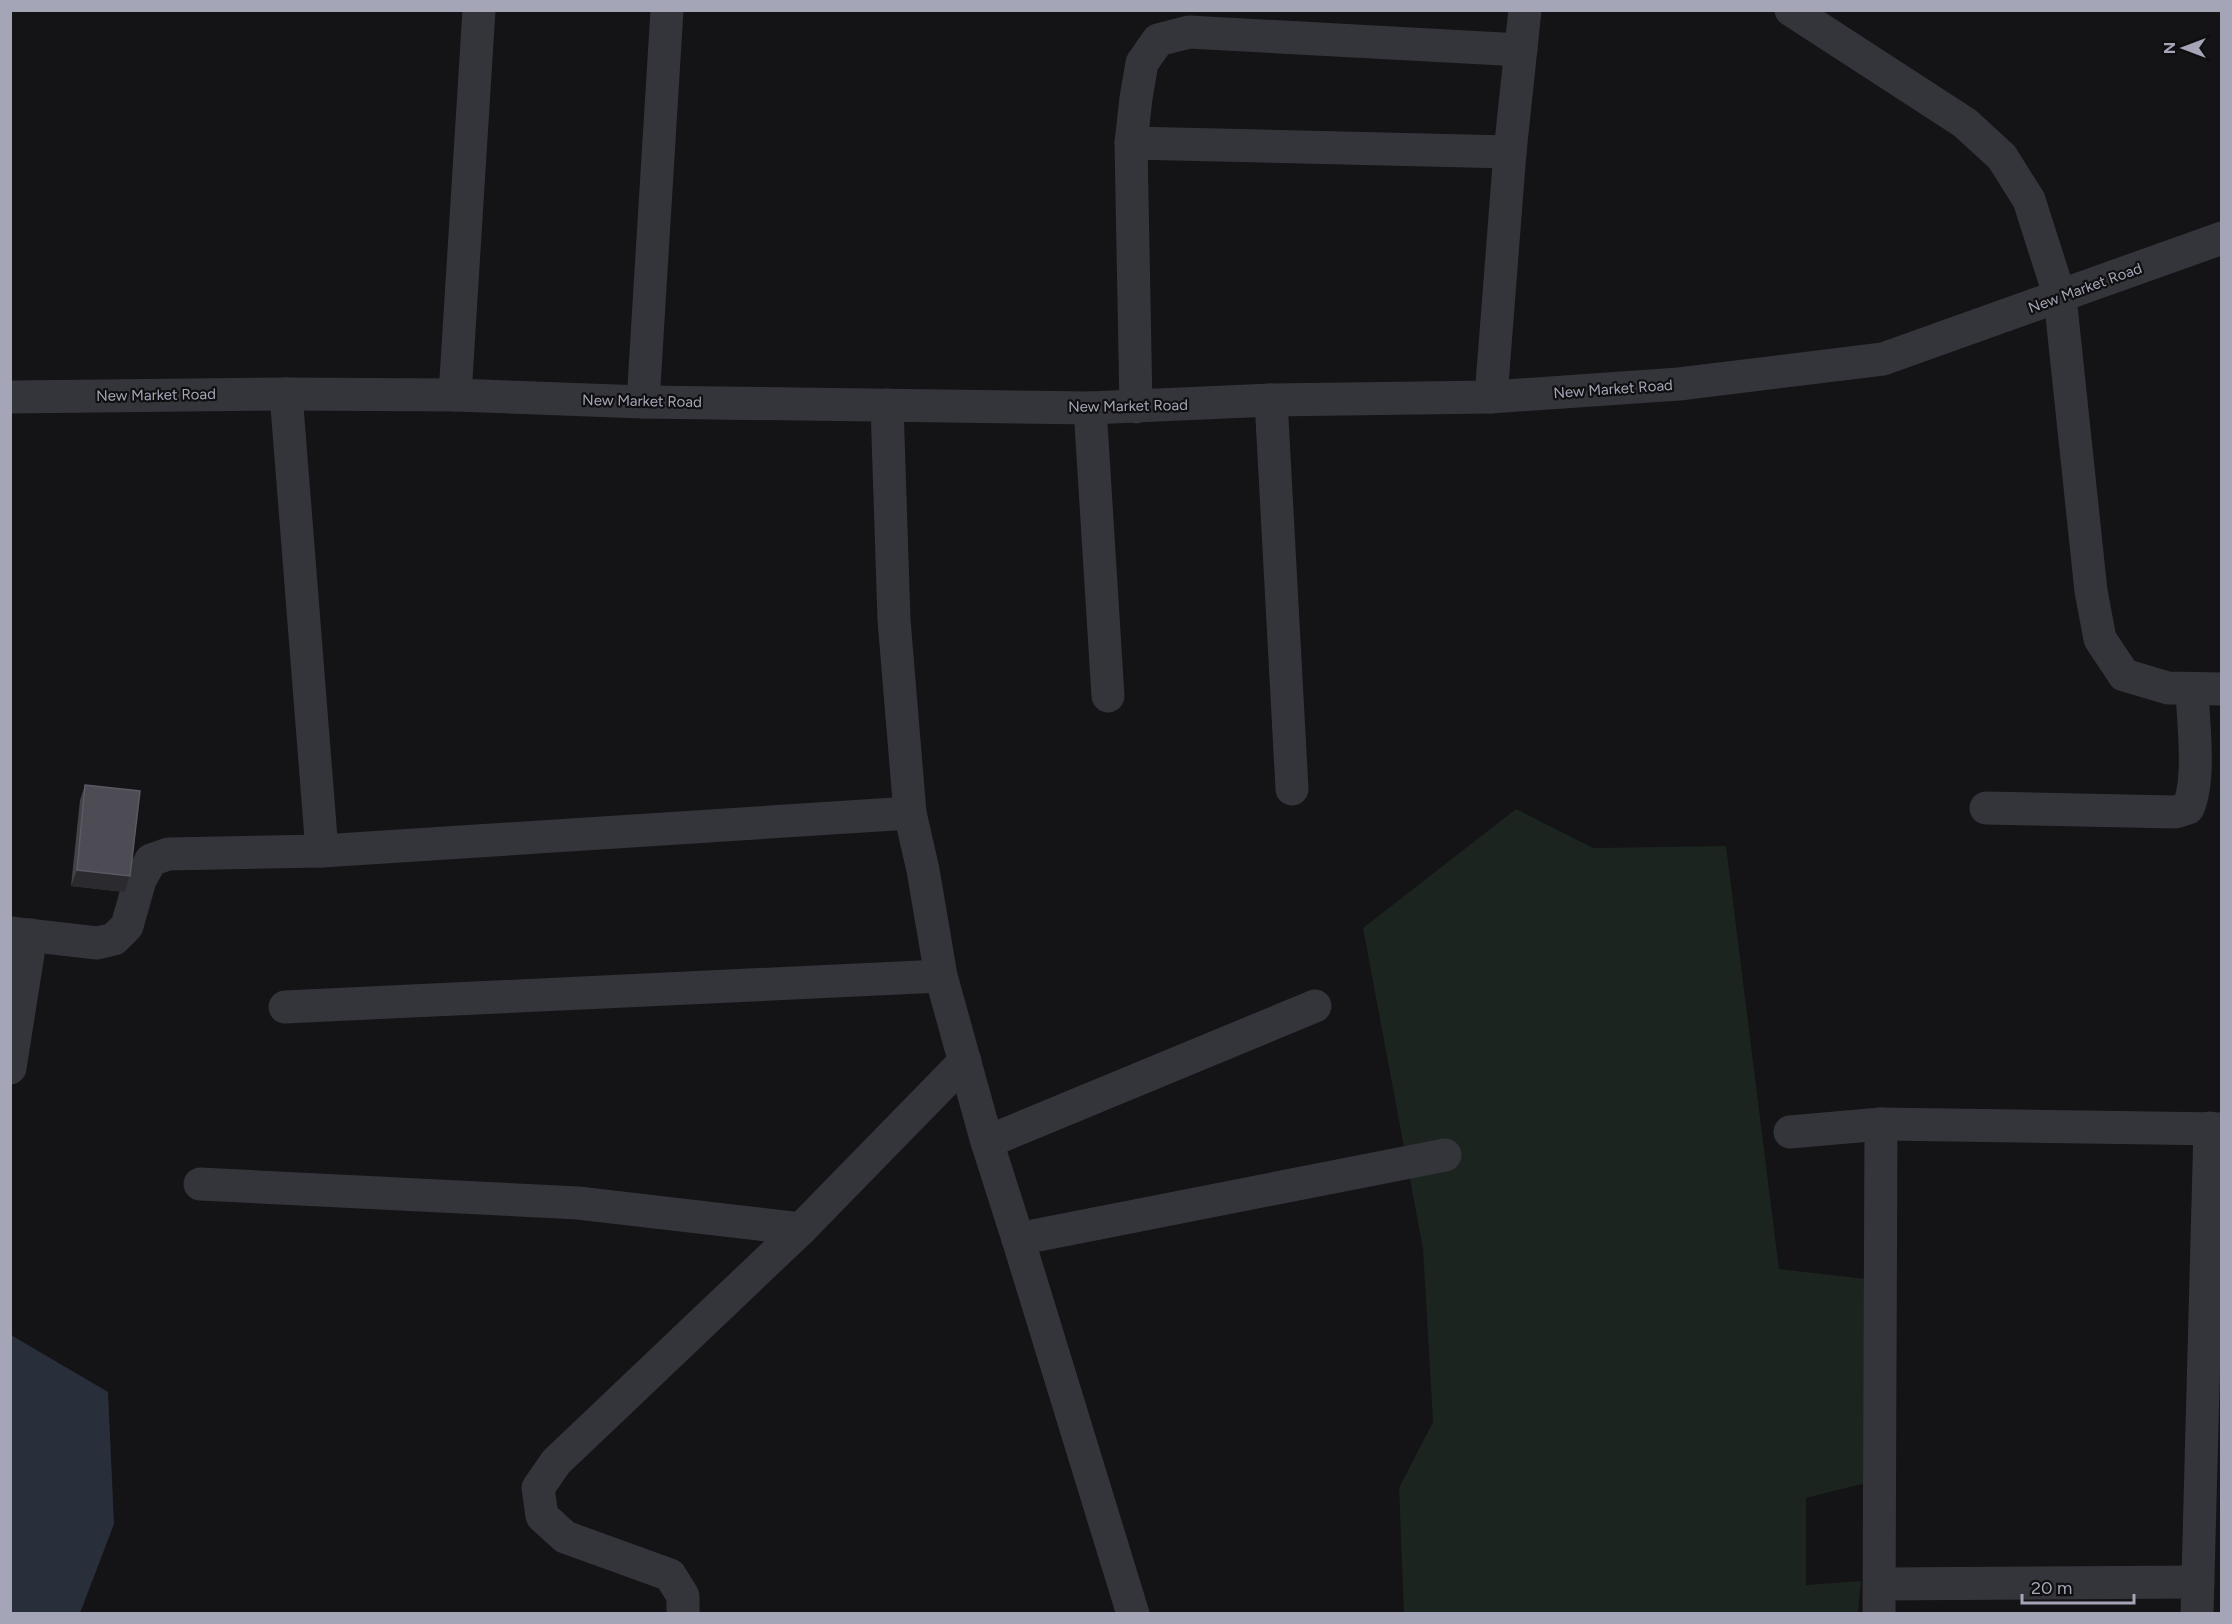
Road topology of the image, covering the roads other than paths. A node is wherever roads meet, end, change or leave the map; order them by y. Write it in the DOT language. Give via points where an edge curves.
graph roads {
  1 [pos="479,10"];
  2 [pos="667,10"];
  3 [pos="1525,10"];
  4 [pos="1791,10"];
  5 [pos="1521,50"];
  6 [pos="1131,143"];
  7 [pos="1510,152"];
  8 [pos="2222,238"];
  9 [pos="2060,297"];
  10 [pos="286,394"];
  11 [pos="456,395"];
  12 [pos="10,397"];
  13 [pos="1491,397"];
  14 [pos="1270,400"];
  15 [pos="643,402"];
  16 [pos="887,405"];
  17 [pos="1136,407"];
  18 [pos="1090,408"];
  19 [pos="2207,689"];
  20 [pos="1108,696"];
  21 [pos="1292,789"];
  22 [pos="1986,808"];
  23 [pos="910,813"];
  24 [pos="322,851"];
  25 [pos="20,934"];
  26 [pos="941,976"];
  27 [pos="1315,1006"];
  28 [pos="285,1007"];
  29 [pos="965,1061"];
  30 [pos="10,1068"];
  31 [pos="1881,1124"];
  32 [pos="2216,1129"];
  33 [pos="1790,1132"];
  34 [pos="987,1142"];
  35 [pos="1445,1155"];
  36 [pos="200,1184"];
  37 [pos="801,1229"];
  38 [pos="1018,1239"];
  39 [pos="2212,1401"];
  40 [pos="2197,1598"];
  41 [pos="1879,1599"];
  42 [pos="683,1614"];
  43 [pos="1133,1614"];
  1 -- 11 [label="street"];
  2 -- 15 [label="street"];
  3 -- 5 [label="street"];
  4 -- 9 [label="street" via="1965,123 2002,157 2029,200"];
  5 -- 6 [label="street" via="1189,32 1168,37 1158,40 1142,63"];
  5 -- 7 [label="street"];
  6 -- 7 [label="street"];
  6 -- 17 [label="street"];
  7 -- 13 [label="street"];
  8 -- 9 [label="street, New Market Road"];
  9 -- 13 [label="street, New Market Road" via="1883,359 1679,384"];
  9 -- 19 [label="street" via="2091,591 2100,639 2124,675 2168,688"];
  10 -- 11 [label="street, New Market Road"];
  10 -- 12 [label="street, New Market Road"];
  10 -- 24 [label="street"];
  11 -- 15 [label="street, New Market Road"];
  13 -- 14 [label="street, New Market Road"];
  14 -- 17 [label="street, New Market Road"];
  14 -- 21 [label="street"];
  15 -- 16 [label="street, New Market Road"];
  16 -- 18 [label="street, New Market Road"];
  16 -- 23 [label="street" via="894,620"];
  17 -- 18 [label="street, New Market Road"];
  18 -- 20 [label="street"];
  19 -- 22 [label="street" via="2193,796 2188,808 2175,812"];
  23 -- 24 [label="street"];
  23 -- 26 [label="street"];
  24 -- 25 [label="street" via="168,854 151,860 140,880 127,926 114,939 97,943"];
  25 -- 30 [label="street"];
  26 -- 28 [label="street"];
  26 -- 29 [label="street"];
  27 -- 34 [label="street"];
  29 -- 34 [label="street"];
  29 -- 37 [label="street"];
  31 -- 32 [label="street"];
  31 -- 33 [label="street"];
  31 -- 41 [label="street"];
  32 -- 39 [label="street"];
  34 -- 38 [label="street"];
  35 -- 38 [label="street"];
  36 -- 37 [label="street" via="558,1201"];
  37 -- 42 [label="street" via="556,1462 538,1488 542,1516 565,1537 670,1575 683,1596"];
  38 -- 43 [label="street"];
  39 -- 40 [label="street"];
  40 -- 41 [label="street"];
}
